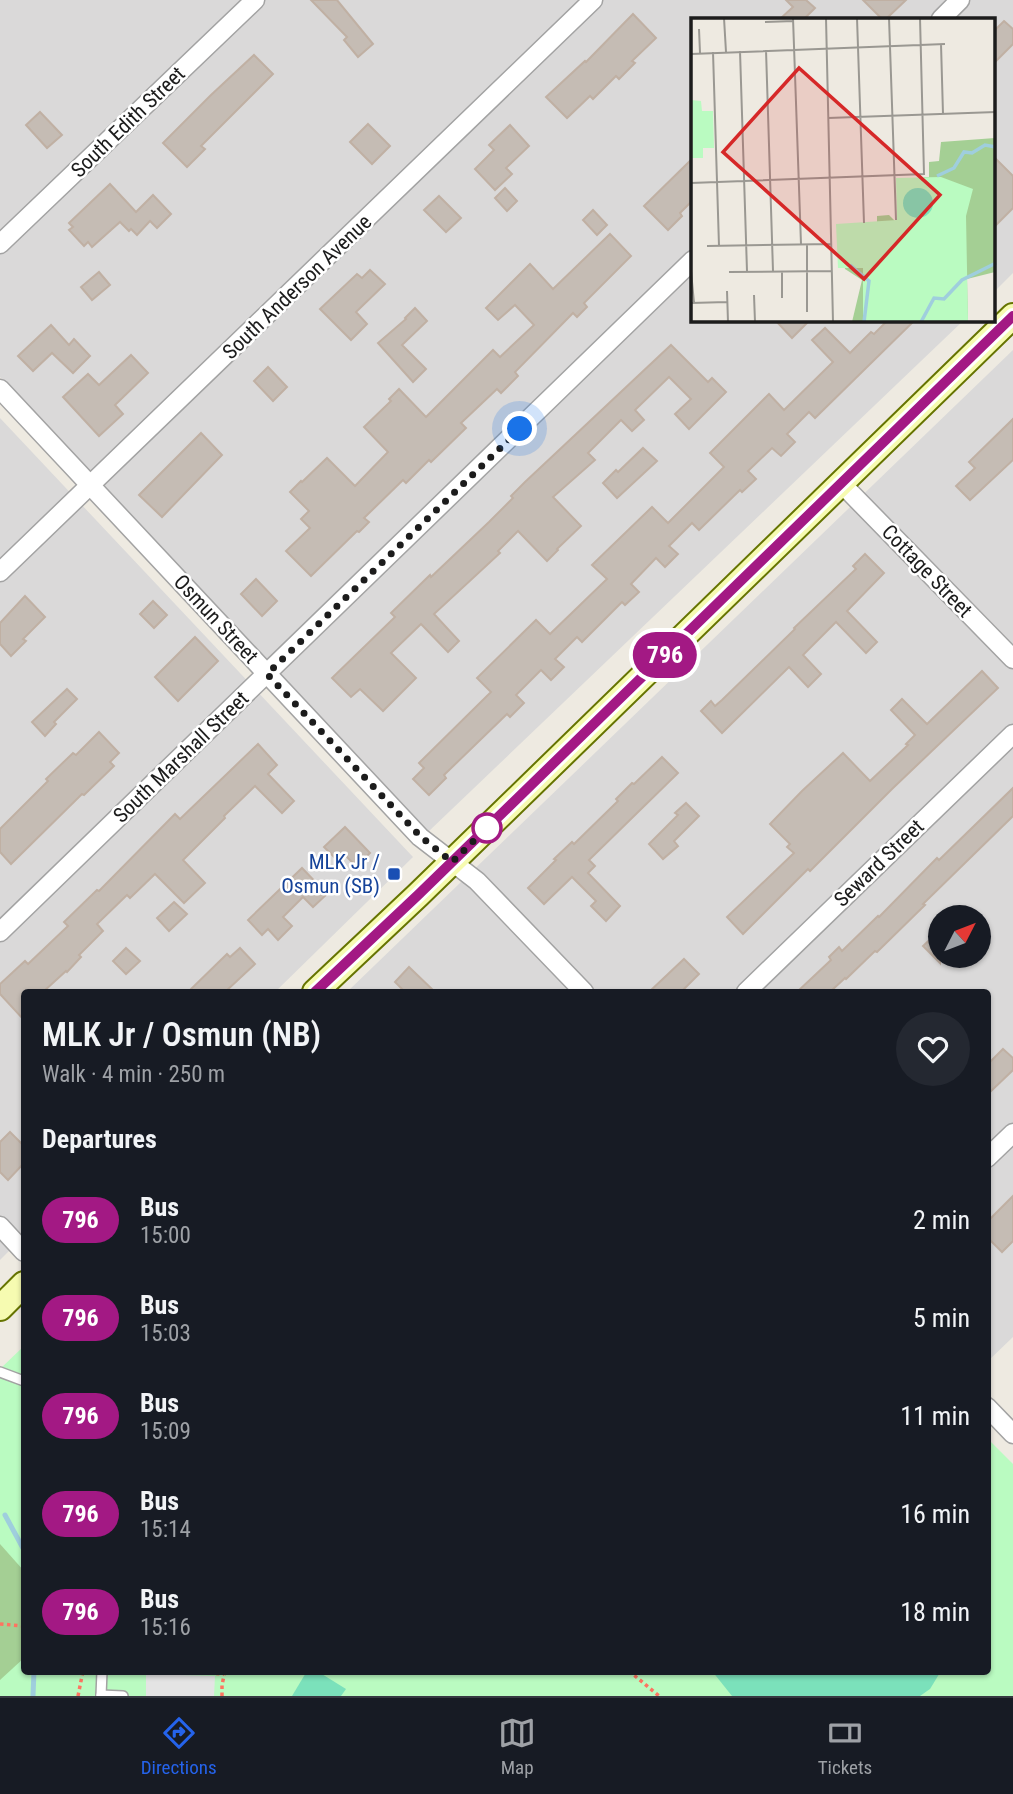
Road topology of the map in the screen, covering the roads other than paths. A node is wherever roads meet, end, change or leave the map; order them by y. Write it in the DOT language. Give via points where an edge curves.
graph roads {
  1 [pos="256,0"];
  2 [pos="593,0"];
  3 [pos="960,0"];
  4 [pos="941,18"];
  5 [pos="0,244"];
  6 [pos="691,262"];
  7 [pos="1013,316"];
  8 [pos="0,390"];
  9 [pos="841,483"];
  10 [pos="91,486"];
  11 [pos="0,572"];
  12 [pos="1013,659"];
  13 [pos="267,674"];
  14 [pos="1013,734"];
  15 [pos="452,862"];
  16 [pos="0,932"];
  17 [pos="318,989"];
  18 [pos="581,989"];
  19 [pos="749,989"];
  20 [pos="1013,1133"];
  21 [pos="991,1154"];
  22 [pos="0,1226"];
  23 [pos="21,1249"];
  24 [pos="21,1287"];
  25 [pos="0,1308"];
  26 [pos="0,1372"];
  27 [pos="21,1380"];
  28 [pos="991,1411"];
  29 [pos="1013,1434"];
  30 [pos="102,1675"];
  31 [pos="101,1696"];
  32 [pos="123,1696"];
  1 -- 5 [label="street, South Edith Street"];
  2 -- 10 [label="street, South Anderson Avenue"];
  3 -- 4 [label="street"];
  6 -- 13 [label="street, South Marshall Street"];
  7 -- 9 [label="main road"];
  8 -- 10 [label="street, Osmun Street"];
  9 -- 12 [label="street, Cottage Street"];
  9 -- 15 [label="main road"];
  10 -- 11 [label="street, South Anderson Avenue"];
  10 -- 13 [label="street, Osmun Street"];
  13 -- 15 [label="street, Osmun Street" via="420,836"];
  13 -- 16 [label="street, South Marshall Street"];
  14 -- 19 [label="street, Seward Street"];
  15 -- 17 [label="main road"];
  15 -- 18 [label="street, Osmun Street" via="477,881"];
  20 -- 21 [label="street"];
  22 -- 23 [label="street"];
  24 -- 25 [label="main road"];
  26 -- 27 [label="lane"];
  28 -- 29 [label="street"];
  30 -- 31 [label="lane"];
  31 -- 32 [label="lane"];
}
